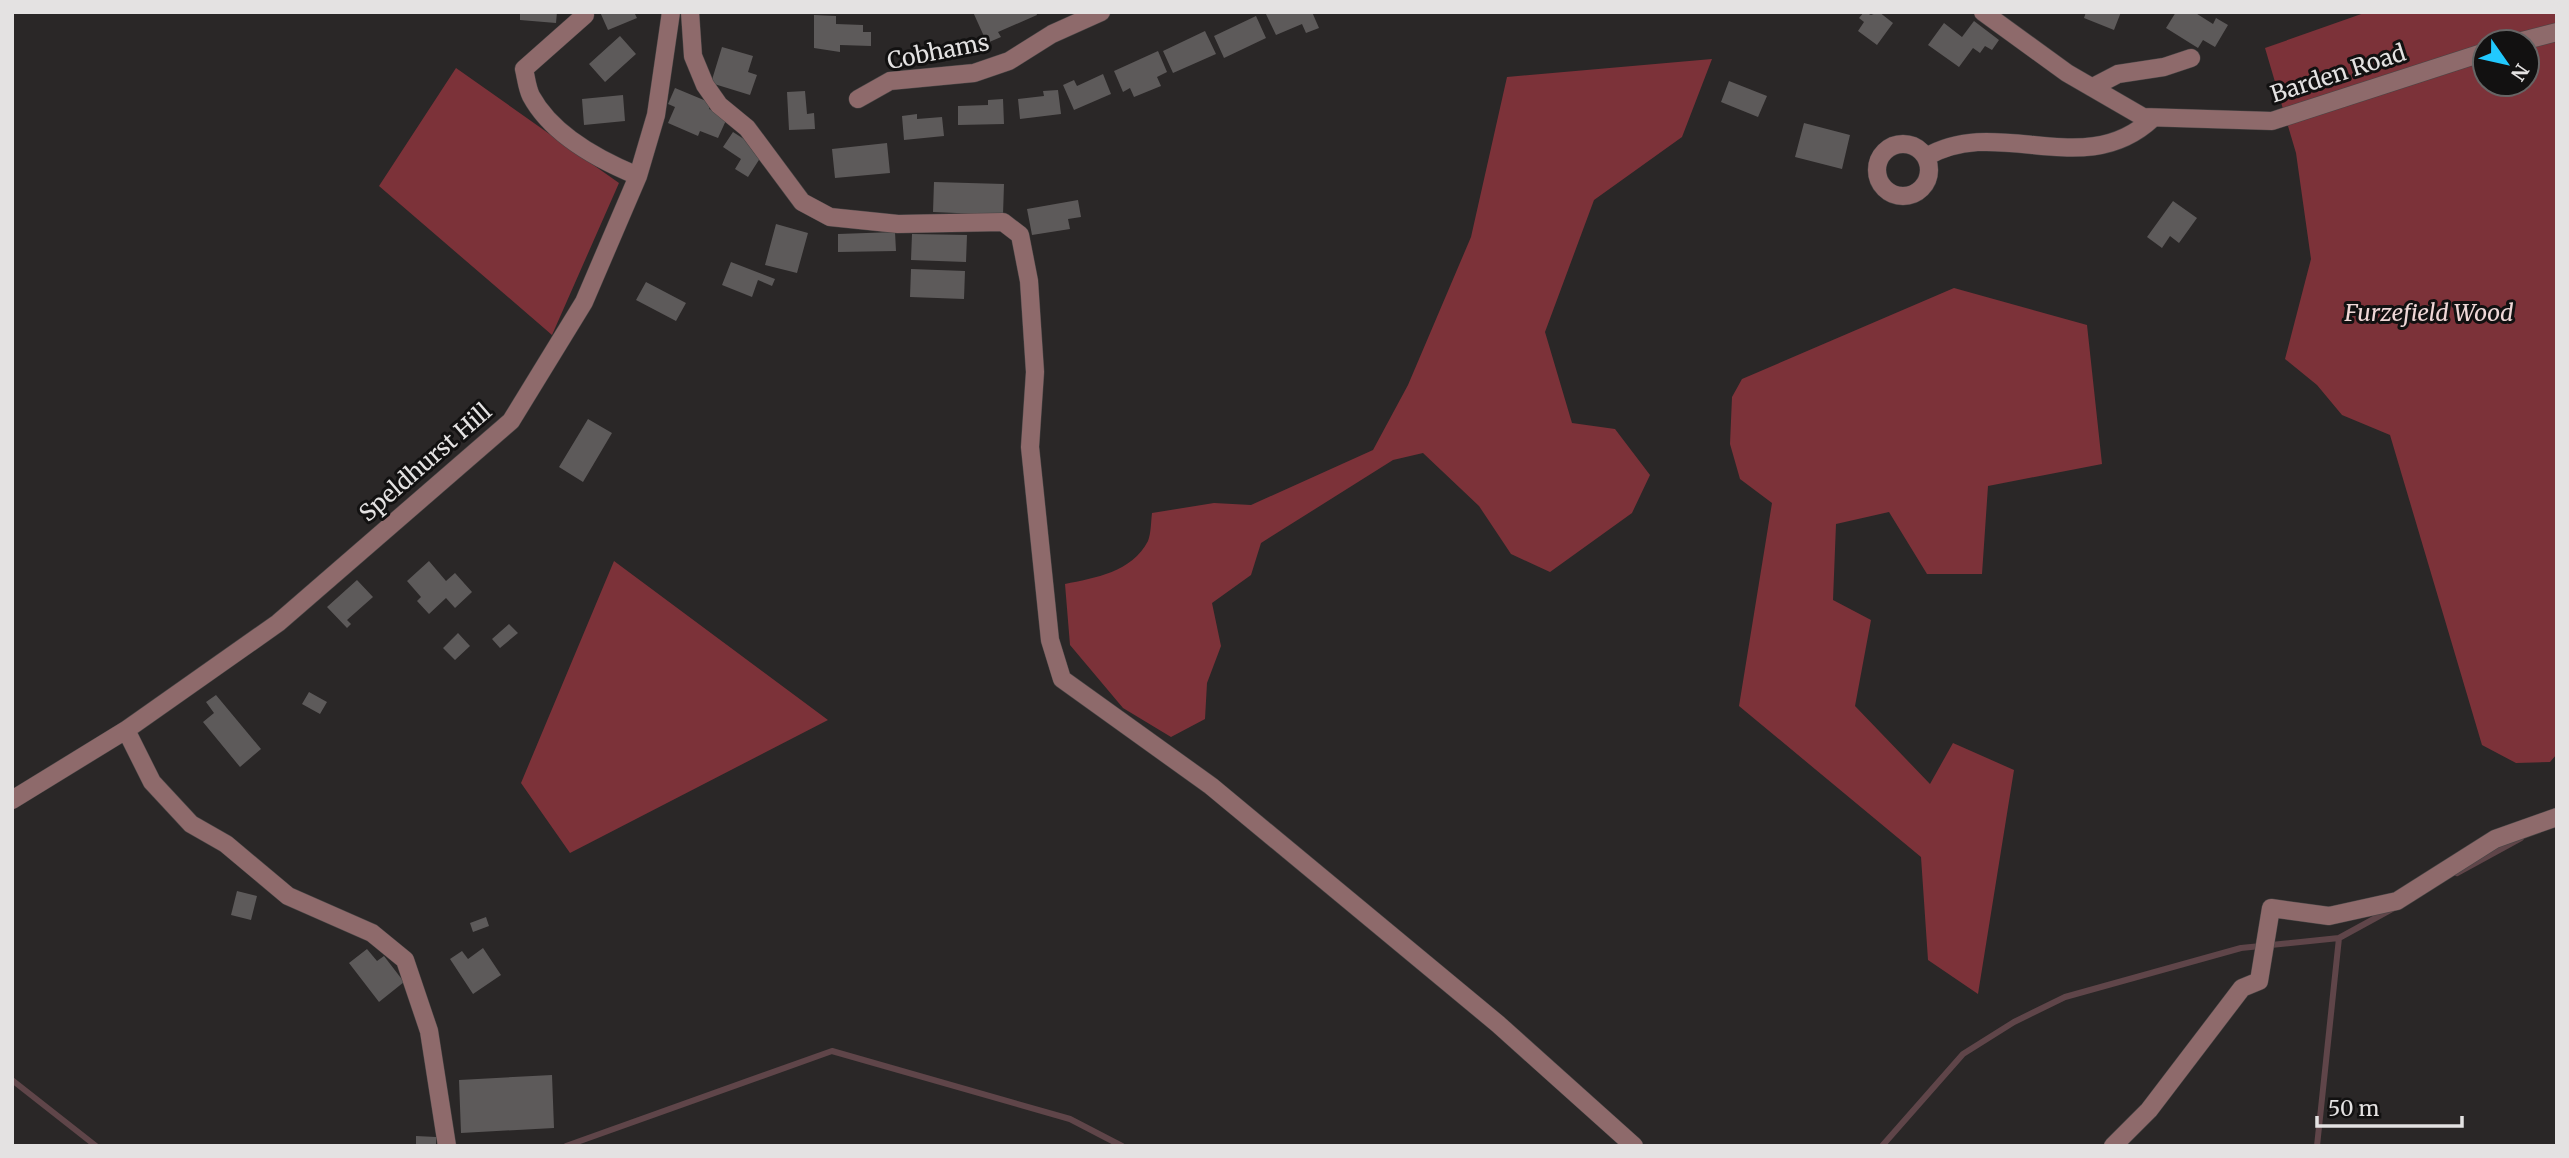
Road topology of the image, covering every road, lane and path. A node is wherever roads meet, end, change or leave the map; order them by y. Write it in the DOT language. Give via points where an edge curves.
graph roads {
  1 [pos="671,12"];
  2 [pos="690,12"];
  3 [pos="1101,12"];
  4 [pos="1983,12"];
  5 [pos="585,15"];
  6 [pos="2471,57"];
  7 [pos="2191,58"];
  8 [pos="2093,87"];
  9 [pos="858,99"];
  10 [pos="2153,118"];
  11 [pos="1926,157"];
  12 [pos="638,176"];
  13 [pos="126,730"];
  14 [pos="12,800"];
  15 [pos="2557,817"];
  16 [pos="447,1146"];
  17 [pos="1634,1146"];
  18 [pos="2113,1146"];
  1 -- 12 [label="street, Speldhurst Hill" via="656,115"];
  2 -- 17 [label="street" via="693,56 705,85 719,105 747,128 802,202 830,217 898,224 1003,222 1020,235 1029,281 1035,372 1030,447 1050,640 1062,678 1211,786 1498,1024"];
  3 -- 9 [label="street, Cobhams" via="1052,34 1009,61 974,73 890,81"];
  4 -- 8 [label="street, Barden Road"];
  5 -- 12 [label="street" via="524,69 531,96 563,133 598,159"];
  6 -- 10 [label="street, Barden Road" via="2272,121"];
  7 -- 8 [label="street" via="2118,74"];
  8 -- 10 [label="street, Barden Road" via="2143,117"];
  10 -- 11 [label="street" via="2136,133 2101,147 1989,142 1947,145"];
  12 -- 13 [label="street, Speldhurst Hill" via="584,302 511,421 278,622"];
  13 -- 14 [label="street, Speldhurst Hill"];
  13 -- 16 [label="street" via="152,782 191,824 226,844 288,896 372,933 405,960 429,1031"];
  15 -- 18 [label="street" via="2495,839 2397,901 2329,916 2272,908 2259,981 2242,988 2149,1110"];
}
